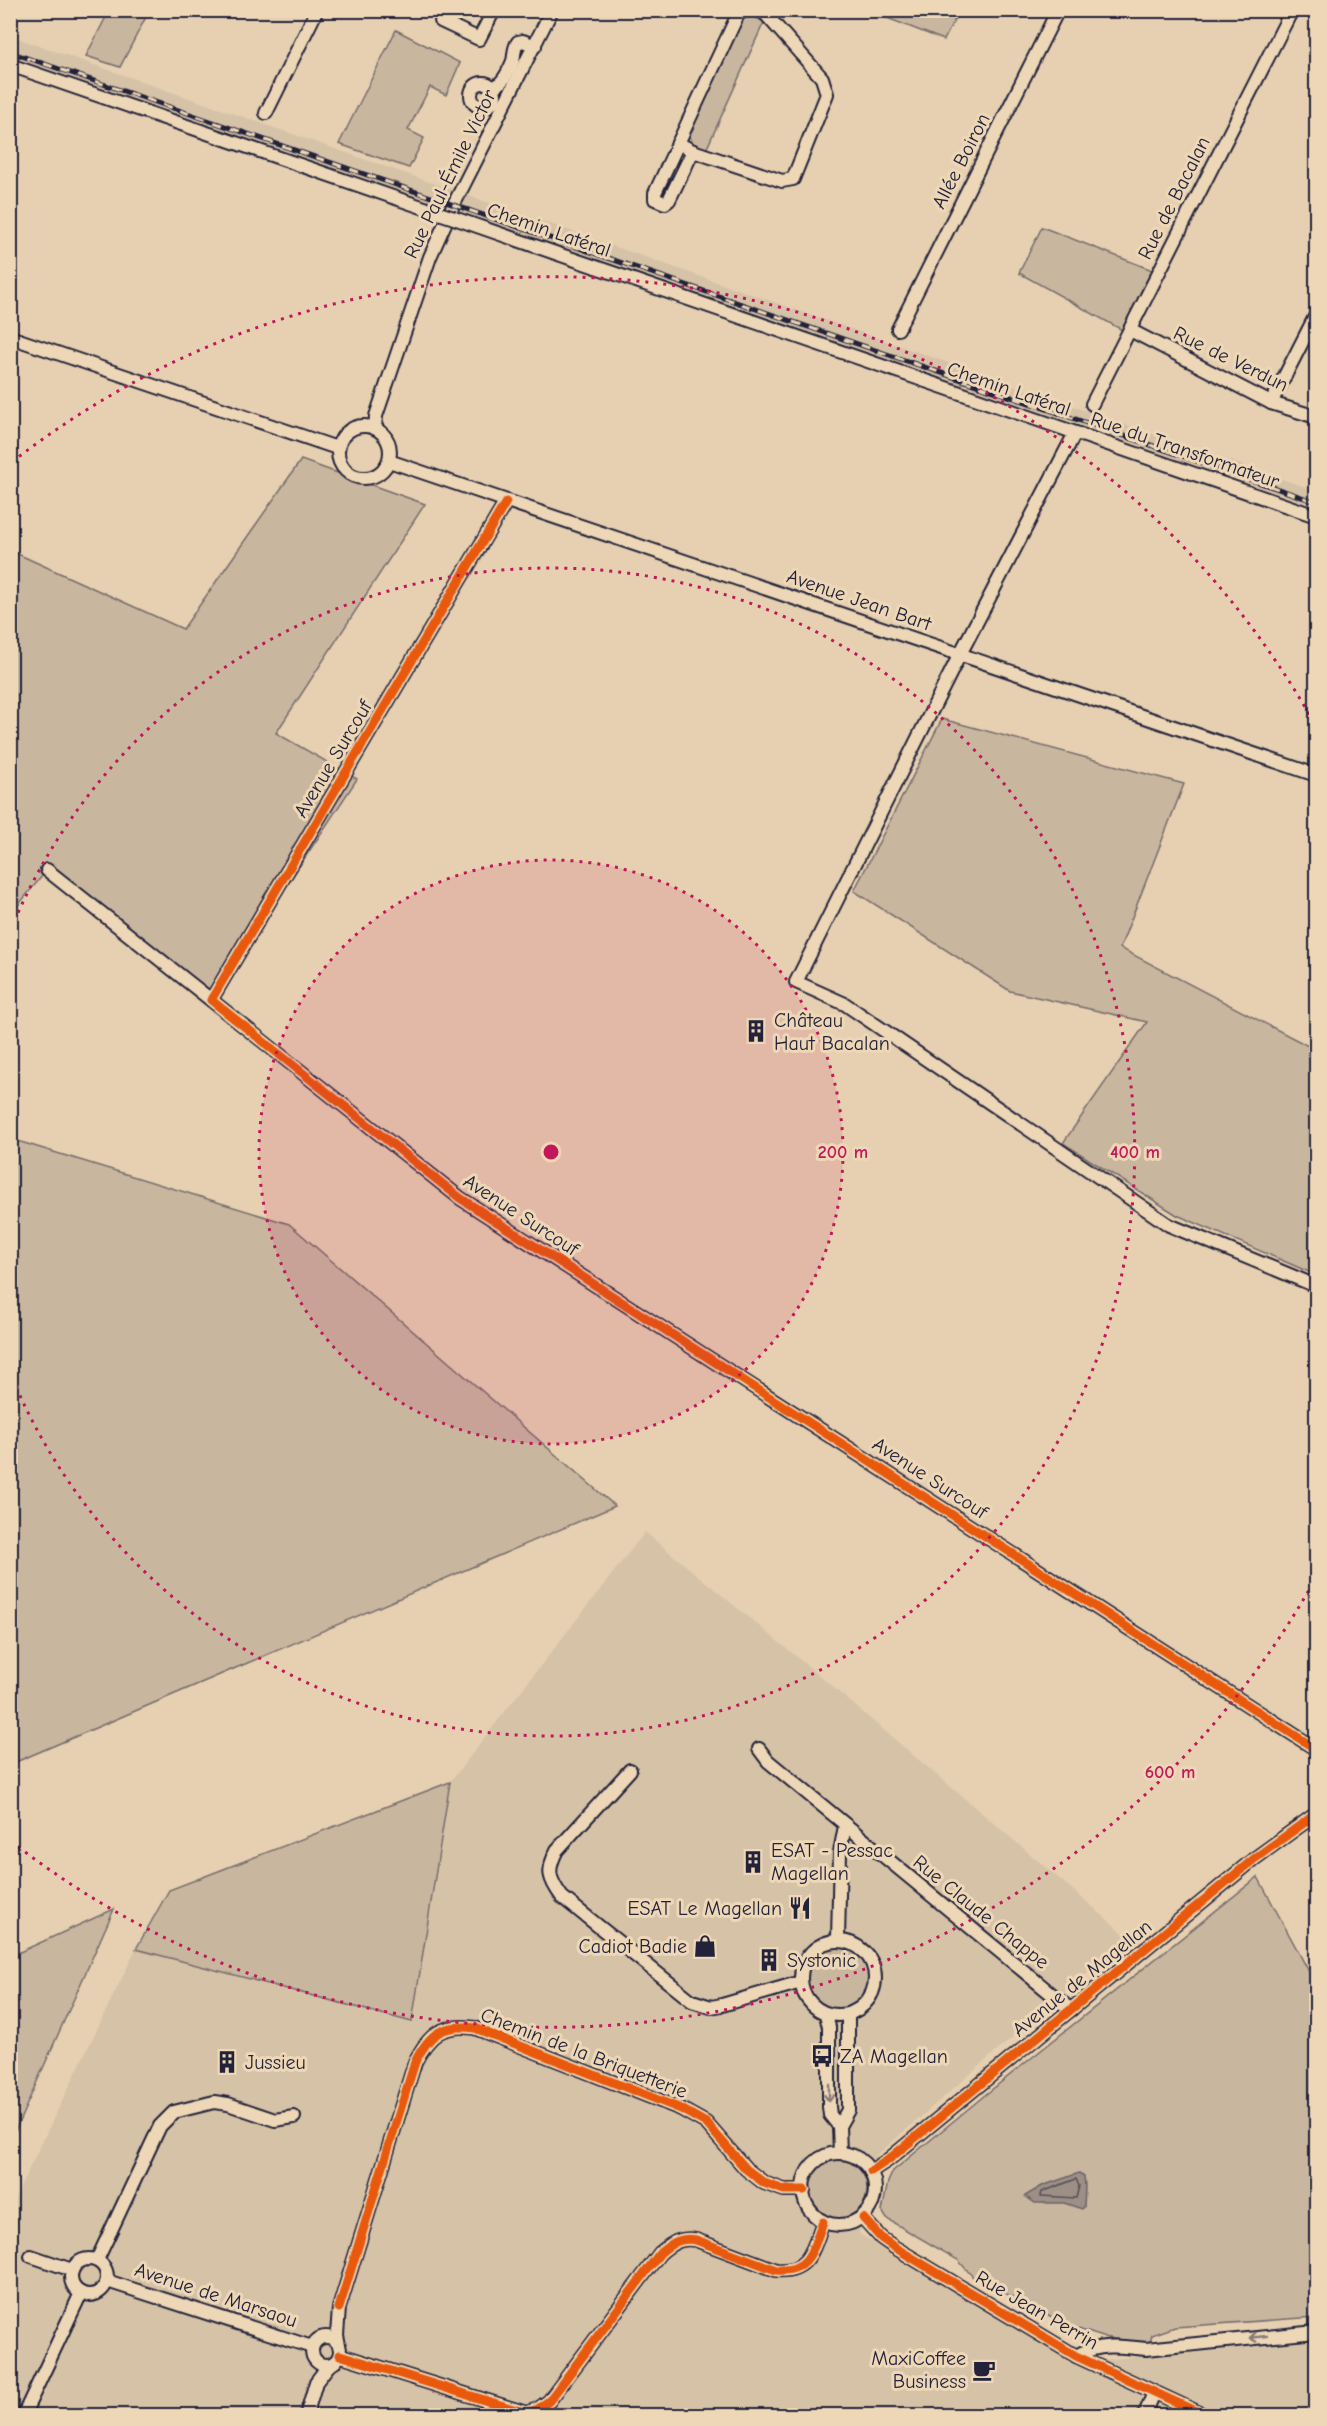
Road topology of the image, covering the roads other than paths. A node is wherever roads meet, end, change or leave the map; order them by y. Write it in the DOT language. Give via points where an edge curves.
graph roads {
  1 [pos="316,10"];
  2 [pos="447,10"];
  3 [pos="494,10"];
  4 [pos="552,10"];
  5 [pos="740,10"];
  6 [pos="762,10"];
  7 [pos="1058,10"];
  8 [pos="1292,10"];
  9 [pos="535,46"];
  10 [pos="10,65"];
  11 [pos="493,88"];
  12 [pos="266,112"];
  13 [pos="678,143"];
  14 [pos="693,151"];
  15 [pos="1317,315"];
  16 [pos="898,329"];
  17 [pos="1130,330"];
  18 [pos="10,337"];
  19 [pos="1271,403"];
  20 [pos="1092,404"];
  21 [pos="1317,417"];
  22 [pos="375,428"];
  23 [pos="1075,433"];
  24 [pos="337,448"];
  25 [pos="388,461"];
  26 [pos="506,502"];
  27 [pos="1317,516"];
  28 [pos="960,654"];
  29 [pos="1317,775"];
  30 [pos="47,870"];
  31 [pos="211,1000"];
  32 [pos="1317,1286"];
  33 [pos="759,1749"];
  34 [pos="1317,1749"];
  35 [pos="630,1770"];
  36 [pos="1317,1814"];
  37 [pos="845,1826"];
  38 [pos="838,1939"];
  39 [pos="801,1982"];
  40 [pos="1071,2010"];
  41 [pos="826,2015"];
  42 [pos="848,2015"];
  43 [pos="294,2117"];
  44 [pos="839,2126"];
  45 [pos="840,2152"];
  46 [pos="871,2170"];
  47 [pos="804,2190"];
  48 [pos="863,2218"];
  49 [pos="823,2222"];
  50 [pos="31,2256"];
  51 [pos="97,2260"];
  52 [pos="72,2270"];
  53 [pos="107,2281"];
  54 [pos="81,2293"];
  55 [pos="339,2308"];
  56 [pos="1317,2332"];
  57 [pos="315,2348"];
  58 [pos="339,2350"];
  59 [pos="1076,2356"];
  60 [pos="329,2365"];
  61 [pos="316,2382"];
  62 [pos="1154,2393"];
  63 [pos="23,2415"];
  64 [pos="306,2415"];
  65 [pos="1144,2415"];
  66 [pos="1206,2415"];
  1 -- 12 [label="street"];
  2 -- 3 [label="street" via="441,21 479,39"];
  4 -- 9 [label="street, Rue Paul-Émile Victor"];
  5 -- 13 [label="street"];
  6 -- 14 [label="street" via="826,85 794,179 782,181"];
  7 -- 16 [label="street, Allée Boiron"];
  8 -- 17 [label="street, Rue de Bacalan"];
  9 -- 11 [label="street" via="523,40 518,42 501,85"];
  9 -- 22 [label="street, Rue Paul-Émile Victor" via="430,257"];
  10 -- 23 [label="street, Chemin Latéral"];
  13 -- 14 [label="street"];
  13 -- 14 [label="street" via="655,193 655,199 661,203 669,200"];
  15 -- 19 [label="street"];
  17 -- 19 [label="street, Rue de Verdun"];
  17 -- 20 [label="street, Rue de Bacalan"];
  18 -- 24 [label="street"];
  19 -- 21 [label="street, Rue de Verdun"];
  22 -- 24 [label="street" via="351,428"];
  22 -- 25 [label="street" via="386,438"];
  23 -- 27 [label="street, Rue du Transformateur"];
  23 -- 28 [label="street"];
  24 -- 25 [label="street" via="340,465 353,476 370,478 384,469"];
  25 -- 26 [label="street, Avenue Jean Bart"];
  26 -- 28 [label="street, Avenue Jean Bart"];
  26 -- 31 [label="street, Avenue Surcouf"];
  28 -- 29 [label="street, Avenue Jean Bart"];
  28 -- 32 [label="street" via="796,982 845,1004 1169,1225"];
  30 -- 31 [label="street"];
  31 -- 34 [label="street, Avenue Surcouf" via="460,1198"];
  33 -- 37 [label="street, Rue Claude Chappe"];
  35 -- 39 [label="street" via="557,1850 550,1863 554,1886 562,1897 701,2006 722,2006"];
  36 -- 40 [label="street, Avenue de Magellan" via="1254,1859"];
  37 -- 38 [label="street" via="840,1852"];
  37 -- 40 [label="street, Rue Claude Chappe"];
  38 -- 39 [label="street" via="815,1948 803,1963"];
  38 -- 42 [label="street" via="858,1946 871,1959 876,1977 872,1996"];
  39 -- 41 [label="street" via="807,1998"];
  40 -- 46 [label="street, Avenue de Magellan"];
  41 -- 42 [label="street"];
  41 -- 44 [label="street, one-way" via="829,2107"];
  42 -- 44 [label="street" via="848,2110"];
  43 -- 51 [label="street" via="275,2120 221,2103 174,2112 160,2126"];
  44 -- 45 [label="street"];
  45 -- 46 [label="street" via="858,2157"];
  45 -- 47 [label="street" via="823,2156 810,2167"];
  46 -- 48 [label="street" via="876,2187 873,2204"];
  47 -- 49 [label="street" via="805,2202"];
  47 -- 55 [label="street, Chemin de la Briquetterie" via="784,2190 764,2183 746,2169 706,2123 681,2109 475,2028 450,2027 430,2038 415,2062"];
  48 -- 49 [label="street" via="849,2225"];
  48 -- 59 [label="street, Rue Jean Perrin" via="894,2247"];
  49 -- 58 [label="street" via="809,2256 790,2272 696,2240 671,2244 660,2253 549,2401 526,2413"];
  50 -- 52 [label="street"];
  51 -- 52 [label="street" via="85,2259"];
  51 -- 53 [label="street" via="106,2269"];
  52 -- 54 [label="street" via="71,2281"];
  53 -- 54 [label="street" via="97,2294"];
  53 -- 57 [label="street, Avenue de Marsaou"];
  54 -- 63 [label="street"];
  55 -- 57 [label="street, Chemin de la Briquetterie"];
  55 -- 58 [label="street, Chemin de la Briquetterie"];
  56 -- 59 [label="street, one-way" via="1146,2349 1090,2348"];
  57 -- 58 [label="street" via="333,2338"];
  57 -- 60 [label="street" via="321,2364"];
  57 -- 61 [label="street"];
  58 -- 60 [label="street" via="338,2360"];
  59 -- 62 [label="street, Rue Jean Perrin"];
  60 -- 61 [label="street"];
  61 -- 64 [label="street"];
  62 -- 65 [label="street"];
  62 -- 66 [label="street, Rue Jean Perrin"];
}
